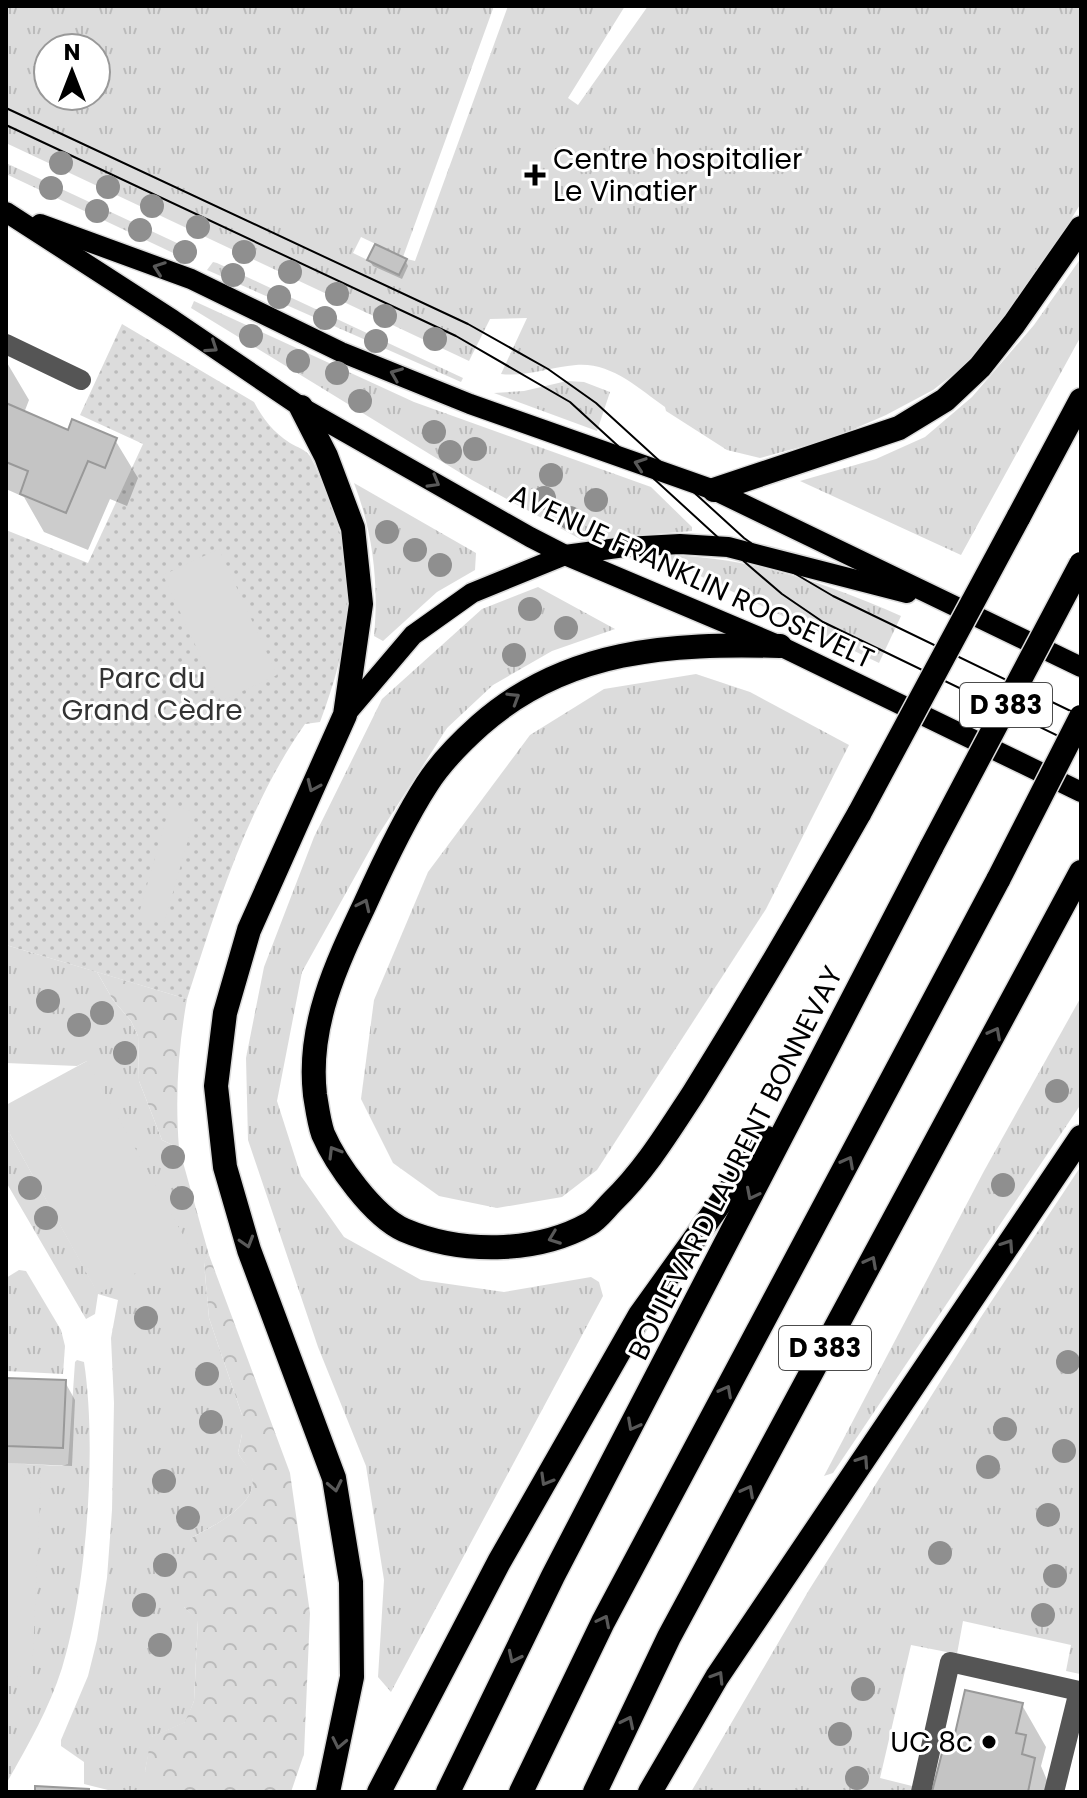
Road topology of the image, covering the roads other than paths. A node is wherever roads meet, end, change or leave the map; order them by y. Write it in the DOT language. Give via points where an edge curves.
graph roads {
  1 [pos="6,212"];
  2 [pos="1081,228"];
  3 [pos="6,344"];
  4 [pos="81,380"];
  5 [pos="1081,400"];
  6 [pos="301,407"];
  7 [pos="714,490"];
  8 [pos="565,555"];
  9 [pos="1081,564"];
  10 [pos="957,607"];
  11 [pos="780,646"];
  12 [pos="1081,667"];
  13 [pos="345,715"];
  14 [pos="1081,717"];
  15 [pos="1081,792"];
  16 [pos="1081,872"];
  17 [pos="813,1075"];
  18 [pos="1081,1137"];
  19 [pos="328,1792"];
  20 [pos="379,1792"];
  21 [pos="448,1792"];
  22 [pos="521,1792"];
  23 [pos="595,1792"];
  24 [pos="650,1792"];
  25 [pos="921,1792"];
  26 [pos="1054,1792"];
  1 -- 6 [label="main road, AVENUE FRANKLIN ROOSEVELT, one-way"];
  7 -- 1 [label="main road, AVENUE FRANKLIN ROOSEVELT, one-way" via="456,398 341,352 191,279"];
  2 -- 7 [label="highway" via="1014,324 945,400 899,428"];
  3 -- 4 [label="street"];
  5 -- 11 [label="highway, one-way, bridge" via="860,812 760,987 650,1161 591,1223 536,1244 460,1247 400,1229 358,1193 322,1132 314,1060 334,970 428,782 500,707 574,667 644,651 722,644"];
  6 -- 8 [label="main road, AVENUE FRANKLIN ROOSEVELT, one-way"];
  6 -- 13 [label="highway" via="353,528 361,604"];
  7 -- 10 [label="main road, AVENUE FRANKLIN ROOSEVELT"];
  8 -- 10 [label="main road" via="680,544 728,547"];
  8 -- 11 [label="main road, AVENUE FRANKLIN ROOSEVELT"];
  8 -- 13 [label="main road" via="472,593 413,635"];
  9 -- 17 [label="highway, BOULEVARD LAURENT BONNEVAY / D 383, bridge"];
  10 -- 12 [label="main road, AVENUE FRANKLIN ROOSEVELT"];
  11 -- 15 [label="main road, AVENUE FRANKLIN ROOSEVELT"];
  13 -- 19 [label="highway, one-way" via="249,930 225,1013 216,1086 225,1167 249,1250 334,1478 351,1582 352,1677"];
  22 -- 14 [label="highway, one-way, bridge" via="603,1622"];
  23 -- 16 [label="highway, D 383, one-way" via="669,1637"];
  17 -- 20 [label="highway, one-way" via="640,1315 499,1562"];
  17 -- 21 [label="highway, BOULEVARD LAURENT BONNEVAY / D 383, one-way" via="553,1576"];
  24 -- 18 [label="highway, one-way" via="717,1677"];
  25 -- 26 [label="street" via="950,1662 1079,1691"];
}
